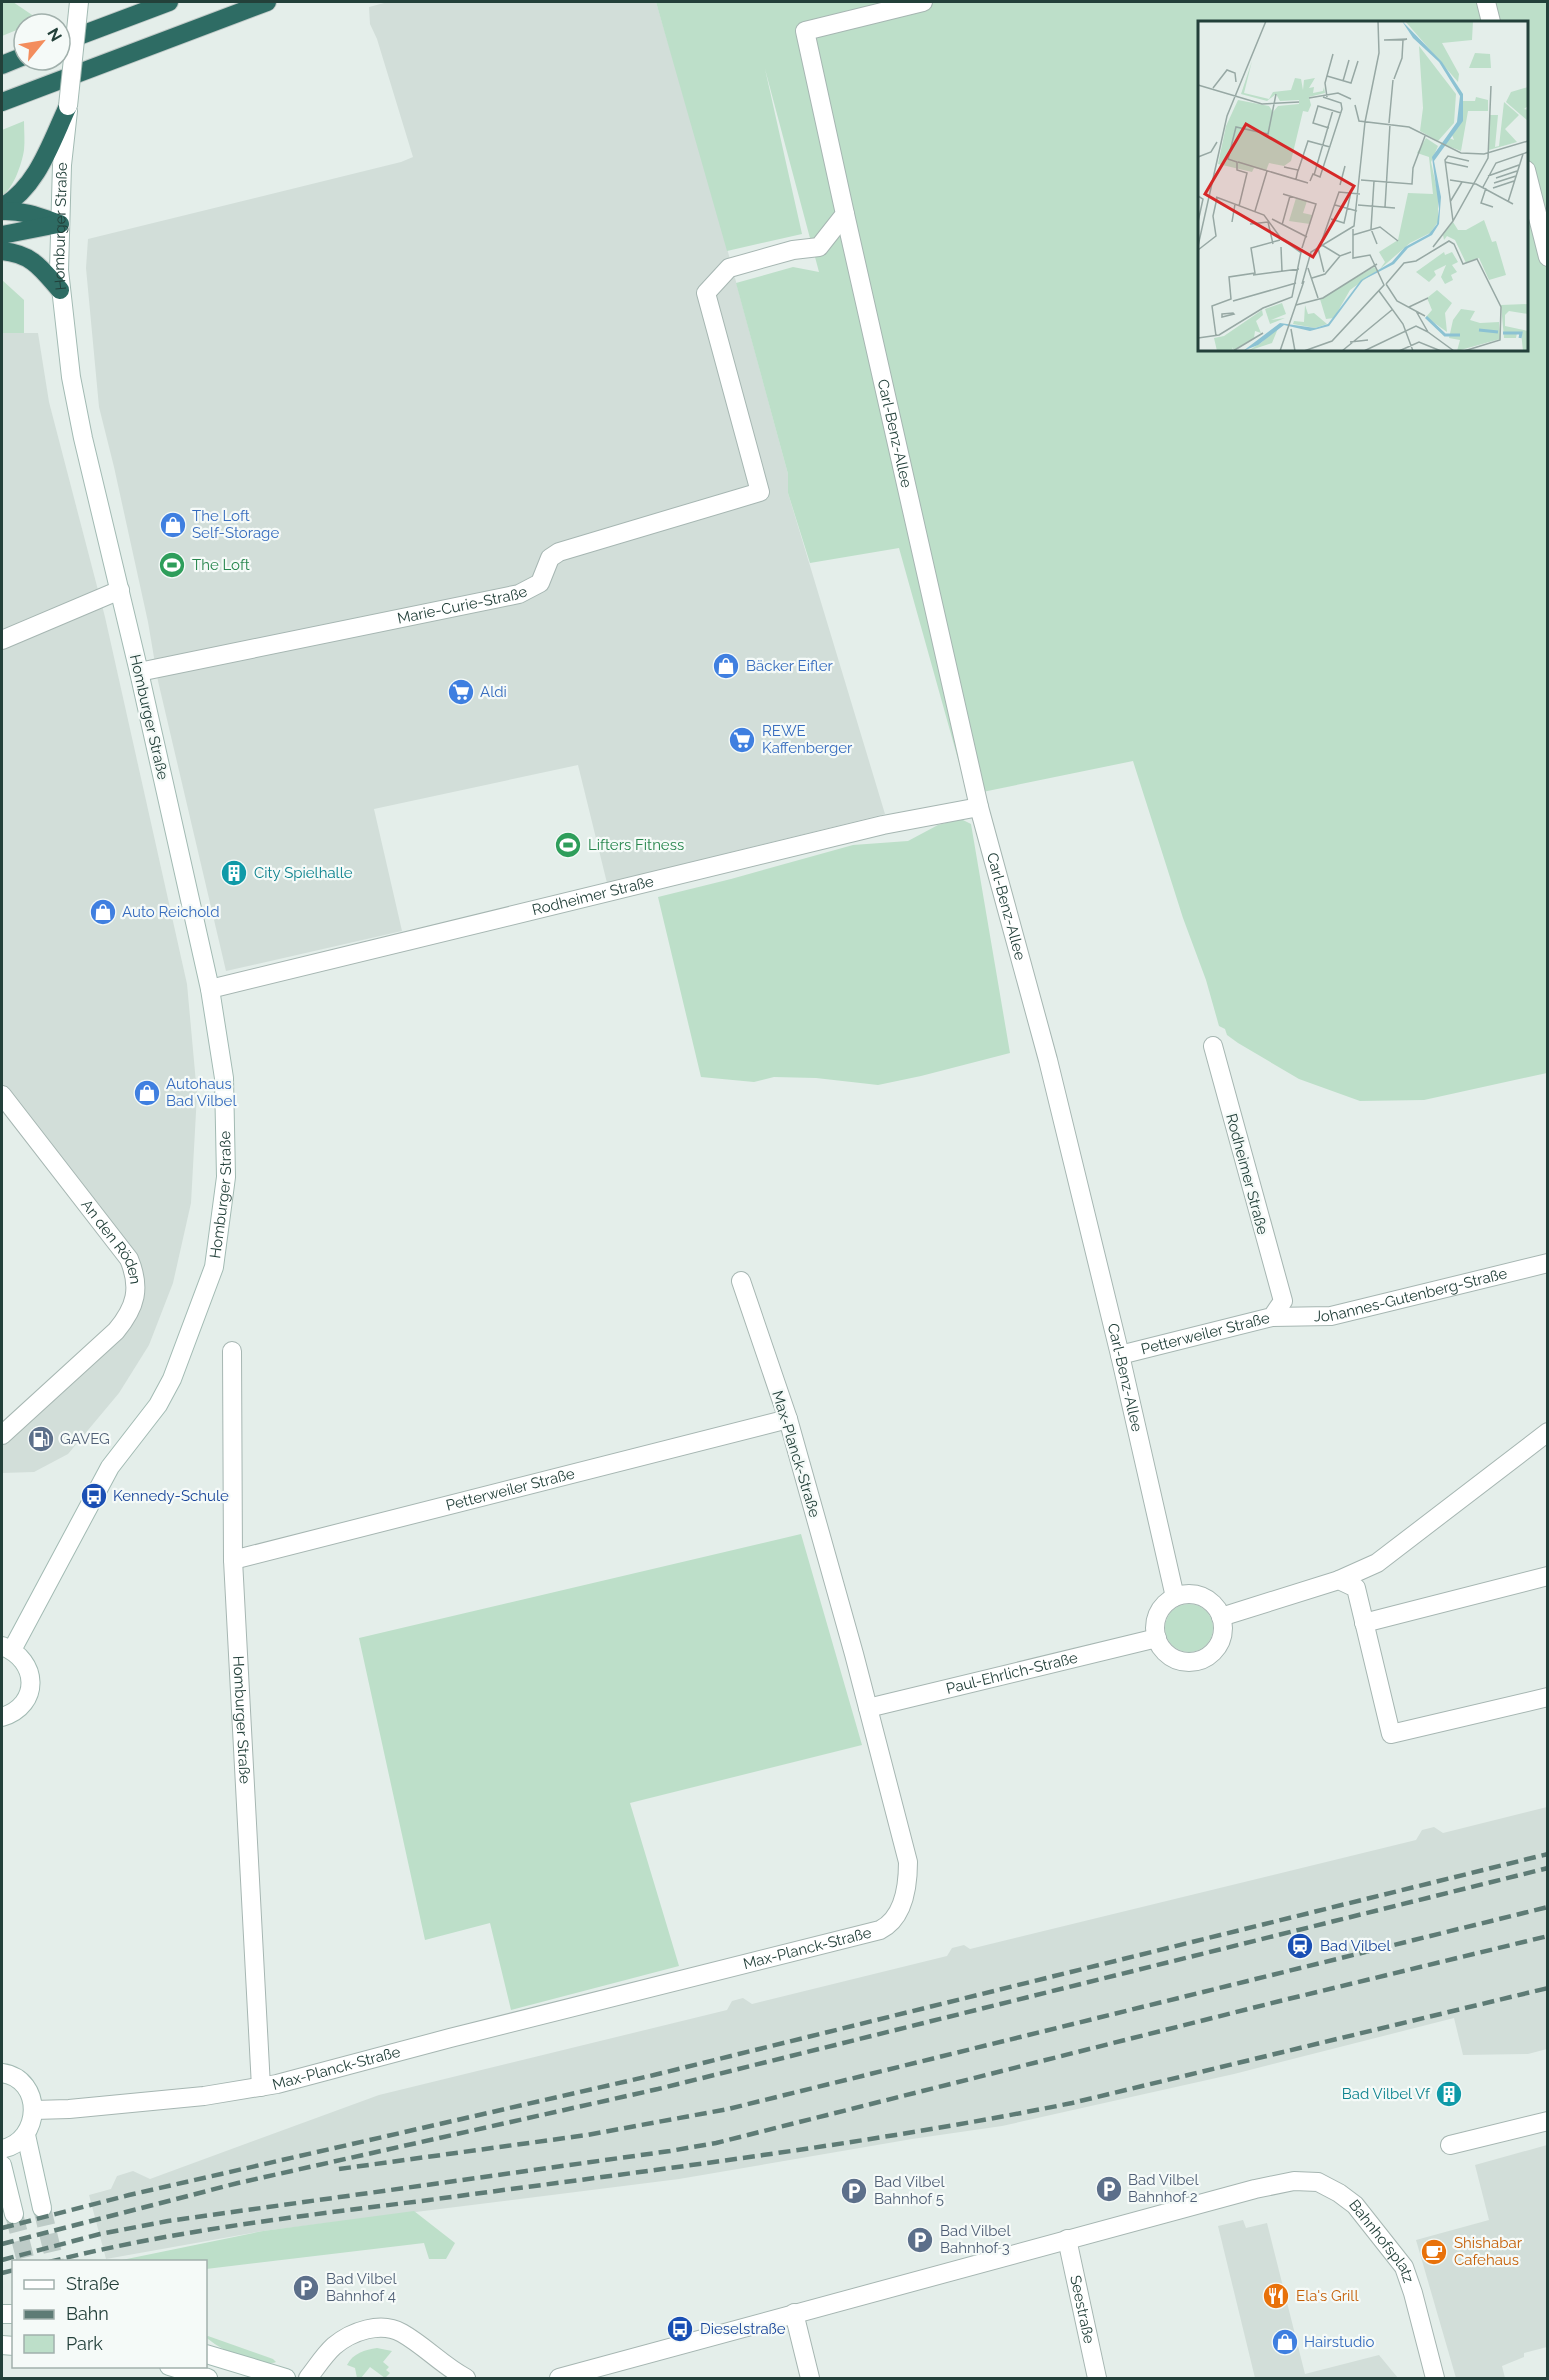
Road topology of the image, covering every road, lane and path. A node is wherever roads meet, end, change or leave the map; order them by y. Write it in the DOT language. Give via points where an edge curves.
graph roads {
  1 [pos="79,2"];
  2 [pos="169,2"];
  3 [pos="267,2"];
  4 [pos="923,2"];
  5 [pos="1486,2"];
  6 [pos="1491,21"];
  7 [pos="72,38"];
  8 [pos="2,102"];
  9 [pos="68,106"];
  10 [pos="1528,174"];
  11 [pos="2,209"];
  12 [pos="845,214"];
  13 [pos="60,224"];
  14 [pos="2,235"];
  15 [pos="2,251"];
  16 [pos="1548,257"];
  17 [pos="60,290"];
  18 [pos="120,590"];
  19 [pos="2,640"];
  20 [pos="139,672"];
  21 [pos="980,807"];
  22 [pos="210,989"];
  23 [pos="1213,1046"];
  24 [pos="2,1095"];
  25 [pos="1548,1263"];
  26 [pos="741,1281"];
  27 [pos="1282,1301"];
  28 [pos="1272,1317"];
  29 [pos="232,1351"];
  30 [pos="1120,1355"];
  31 [pos="788,1419"];
  32 [pos="1548,1432"];
  33 [pos="2,1435"];
  34 [pos="233,1560"];
  35 [pos="1548,1576"];
  36 [pos="1339,1580"];
  37 [pos="1175,1597"];
  38 [pos="1221,1617"];
  39 [pos="1364,1623"];
  40 [pos="1157,1638"];
  41 [pos="7,1648"];
  42 [pos="1548,1697"];
  43 [pos="868,1708"];
  44 [pos="2,1717"];
  45 [pos="2,2073"];
  46 [pos="261,2087"];
  47 [pos="34,2110"];
  48 [pos="1548,2121"];
  49 [pos="26,2135"];
  50 [pos="1450,2145"];
  51 [pos="2,2149"];
  52 [pos="2,2165"];
  53 [pos="42,2208"];
  54 [pos="14,2214"];
  55 [pos="1067,2240"];
  56 [pos="794,2313"];
  57 [pos="207,2354"];
  58 [pos="172,2368"];
  59 [pos="201,2377"];
  60 [pos="286,2379"];
  61 [pos="308,2379"];
  62 [pos="466,2379"];
  63 [pos="559,2379"];
  64 [pos="810,2379"];
  65 [pos="1097,2379"];
  66 [pos="1435,2379"];
  1 -- 9 [label="street, Homburger Straße, bridge"];
  2 -- 7 [label="highway"];
  3 -- 8 [label="highway"];
  4 -- 12 [label="street, Carl-Benz-Allee" via="805,31"];
  5 -- 6 [label="street"];
  9 -- 11 [label="highway" via="36,174"];
  9 -- 13 [label="street, Homburger Straße"];
  10 -- 16 [label="street"];
  11 -- 13 [label="highway" via="31,213"];
  12 -- 20 [label="street, Marie-Curie-Straße" via="819,247 729,268 706,293 760,492 559,552 550,558 540,583 519,594"];
  12 -- 21 [label="street, Carl-Benz-Allee"];
  13 -- 14 [label="highway"];
  13 -- 17 [label="street, Homburger Straße"];
  15 -- 17 [label="highway" via="24,255 37,263"];
  17 -- 18 [label="street, Homburger Straße" via="83,438"];
  18 -- 19 [label="street"];
  18 -- 20 [label="street, Homburger Straße"];
  20 -- 22 [label="street, Homburger Straße"];
  21 -- 22 [label="street, Rodheimer Straße" via="871,828"];
  21 -- 30 [label="street, Carl-Benz-Allee" via="1048,1060"];
  22 -- 41 [label="street, Homburger Straße" via="226,1118 226,1178 214,1267 172,1379 158,1405 110,1467"];
  23 -- 27 [label="street, Rodheimer Straße"];
  24 -- 33 [label="street, An den Röden" via="129,1259 134,1271 135,1298 116,1331"];
  25 -- 28 [label="street, Johannes-Gutenberg-Straße" via="1331,1316"];
  26 -- 31 [label="street, Max-Planck-Straße"];
  27 -- 28 [label="street, Petterweiler Straße"];
  28 -- 30 [label="street, Petterweiler Straße"];
  29 -- 34 [label="street, Homburger Straße"];
  30 -- 37 [label="street, Carl-Benz-Allee"];
  31 -- 34 [label="street, Petterweiler Straße"];
  31 -- 43 [label="street, Max-Planck-Straße"];
  32 -- 36 [label="street" via="1377,1563"];
  34 -- 46 [label="street, Homburger Straße"];
  35 -- 39 [label="street"];
  36 -- 38 [label="street"];
  36 -- 39 [label="street" via="1356,1588"];
  37 -- 38 [label="street" via="1203,1597"];
  37 -- 40 [label="street" via="1160,1611 1155,1624"];
  38 -- 40 [label="street" via="1223,1631 1218,1645 1196,1661 1182,1661 1169,1655"];
  39 -- 42 [label="street" via="1391,1734"];
  40 -- 43 [label="street, Paul-Ehrlich-Straße"];
  41 -- 44 [label="street" via="27,1665 30,1686 21,1706"];
  43 -- 46 [label="street, Max-Planck-Straße" via="908,1862 902,1903 891,1924 880,1930"];
  45 -- 47 [label="street" via="26,2088"];
  46 -- 47 [label="street, Max-Planck-Straße" via="204,2096"];
  47 -- 49 [label="street"];
  48 -- 50 [label="street"];
  49 -- 51 [label="street"];
  49 -- 53 [label="street"];
  52 -- 54 [label="street"];
  55 -- 56 [label="street"];
  55 -- 65 [label="street, Seestraße"];
  55 -- 66 [label="street, Bahnhofsplatz" via="1260,2188 1294,2181 1318,2182 1354,2205 1404,2267"];
  56 -- 63 [label="street"];
  56 -- 64 [label="street"];
  57 -- 60 [label="street"];
  58 -- 59 [label="street"];
  61 -- 62 [label="street" via="333,2347 366,2329 382,2327 402,2333"];
}
